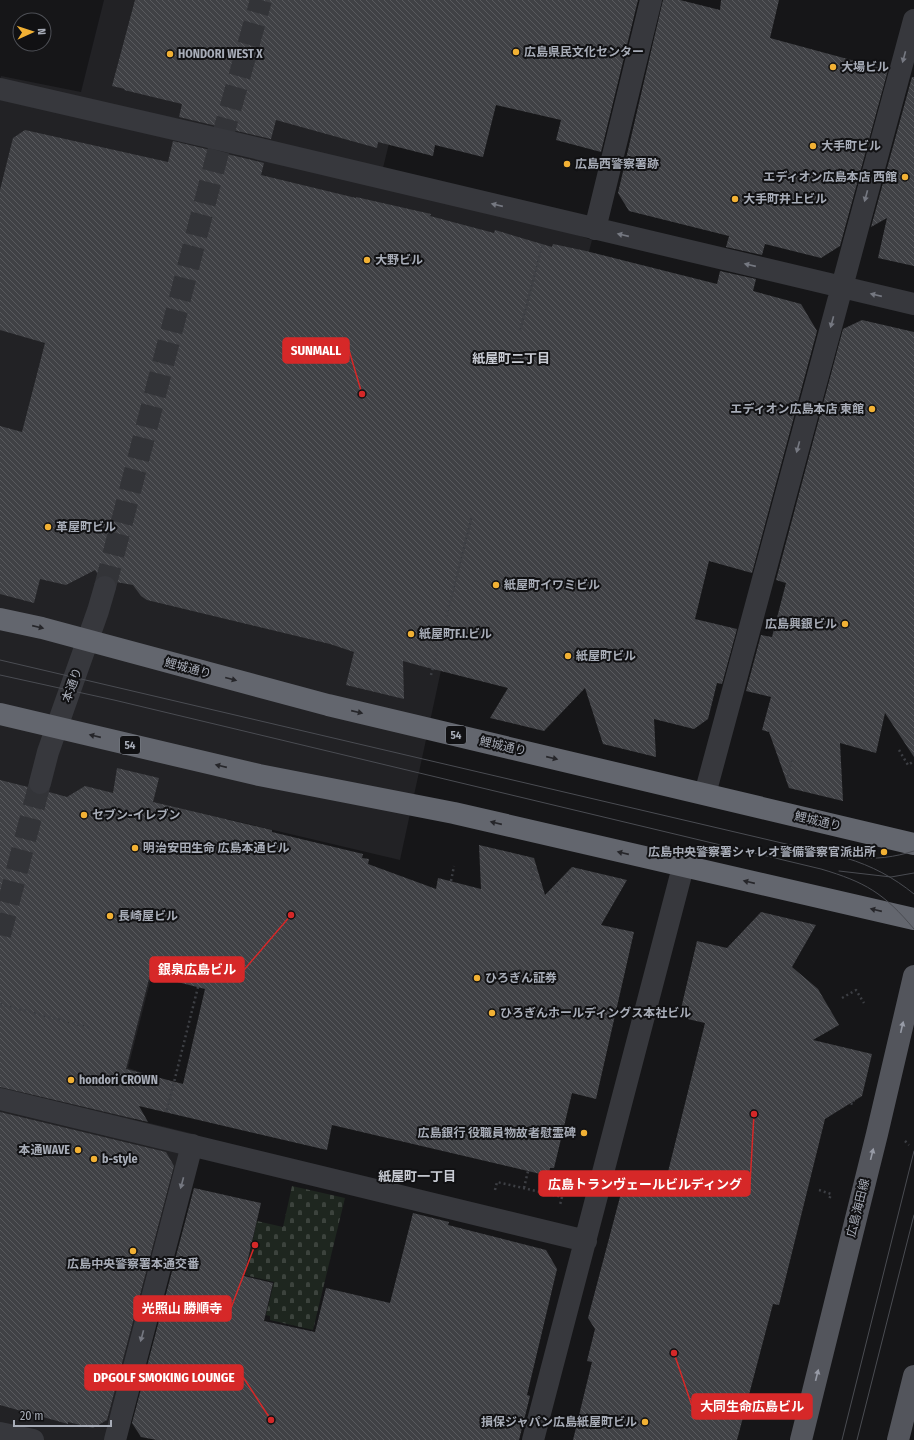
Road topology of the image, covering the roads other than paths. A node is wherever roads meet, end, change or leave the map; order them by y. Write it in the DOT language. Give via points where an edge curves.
graph roads {
  1 [pos="651,0"];
  2 [pos="914,20"];
  3 [pos="0,89"];
  4 [pos="596,229"];
  5 [pos="842,287"];
  6 [pos="914,304"];
  7 [pos="105,587"];
  8 [pos="0,619"];
  9 [pos="88,642"];
  10 [pos="0,714"];
  11 [pos="57,728"];
  12 [pos="40,783"];
  13 [pos="705,794"];
  14 [pos="914,844"];
  15 [pos="683,867"];
  16 [pos="914,919"];
  17 [pos="914,976"];
  18 [pos="0,1099"];
  19 [pos="192,1146"];
  20 [pos="586,1241"];
  21 [pos="914,1376"];
  22 [pos="0,1433"];
  23 [pos="33,1440"];
  24 [pos="114,1440"];
  25 [pos="533,1440"];
  26 [pos="801,1440"];
  27 [pos="898,1440"];
  1 -- 4 [label="street"];
  2 -- 5 [label="street, one-way"];
  4 -- 3 [label="street, one-way"];
  5 -- 4 [label="street, one-way"];
  6 -- 5 [label="street, one-way"];
  5 -- 13 [label="street, one-way"];
  7 -- 9 [label="street, 本通り"];
  8 -- 9 [label="highway, 鯉城通り / 54, one-way"];
  9 -- 11 [label="street, 本通り"];
  9 -- 13 [label="highway, 鯉城通り / 54, one-way" via="328,705"];
  10 -- 11 [label="highway, 54"];
  11 -- 12 [label="street, 本通り"];
  15 -- 11 [label="highway, 54, one-way" via="454,813 259,775"];
  13 -- 14 [label="highway, 鯉城通り / 54"];
  16 -- 15 [label="highway, 54, one-way"];
  15 -- 20 [label="street"];
  26 -- 17 [label="main road, 広島海田線, one-way"];
  18 -- 19 [label="street"];
  19 -- 20 [label="street"];
  19 -- 24 [label="street, one-way"];
  20 -- 25 [label="street"];
  21 -- 27 [label="main road"];
  22 -- 23 [label="street"];
}
